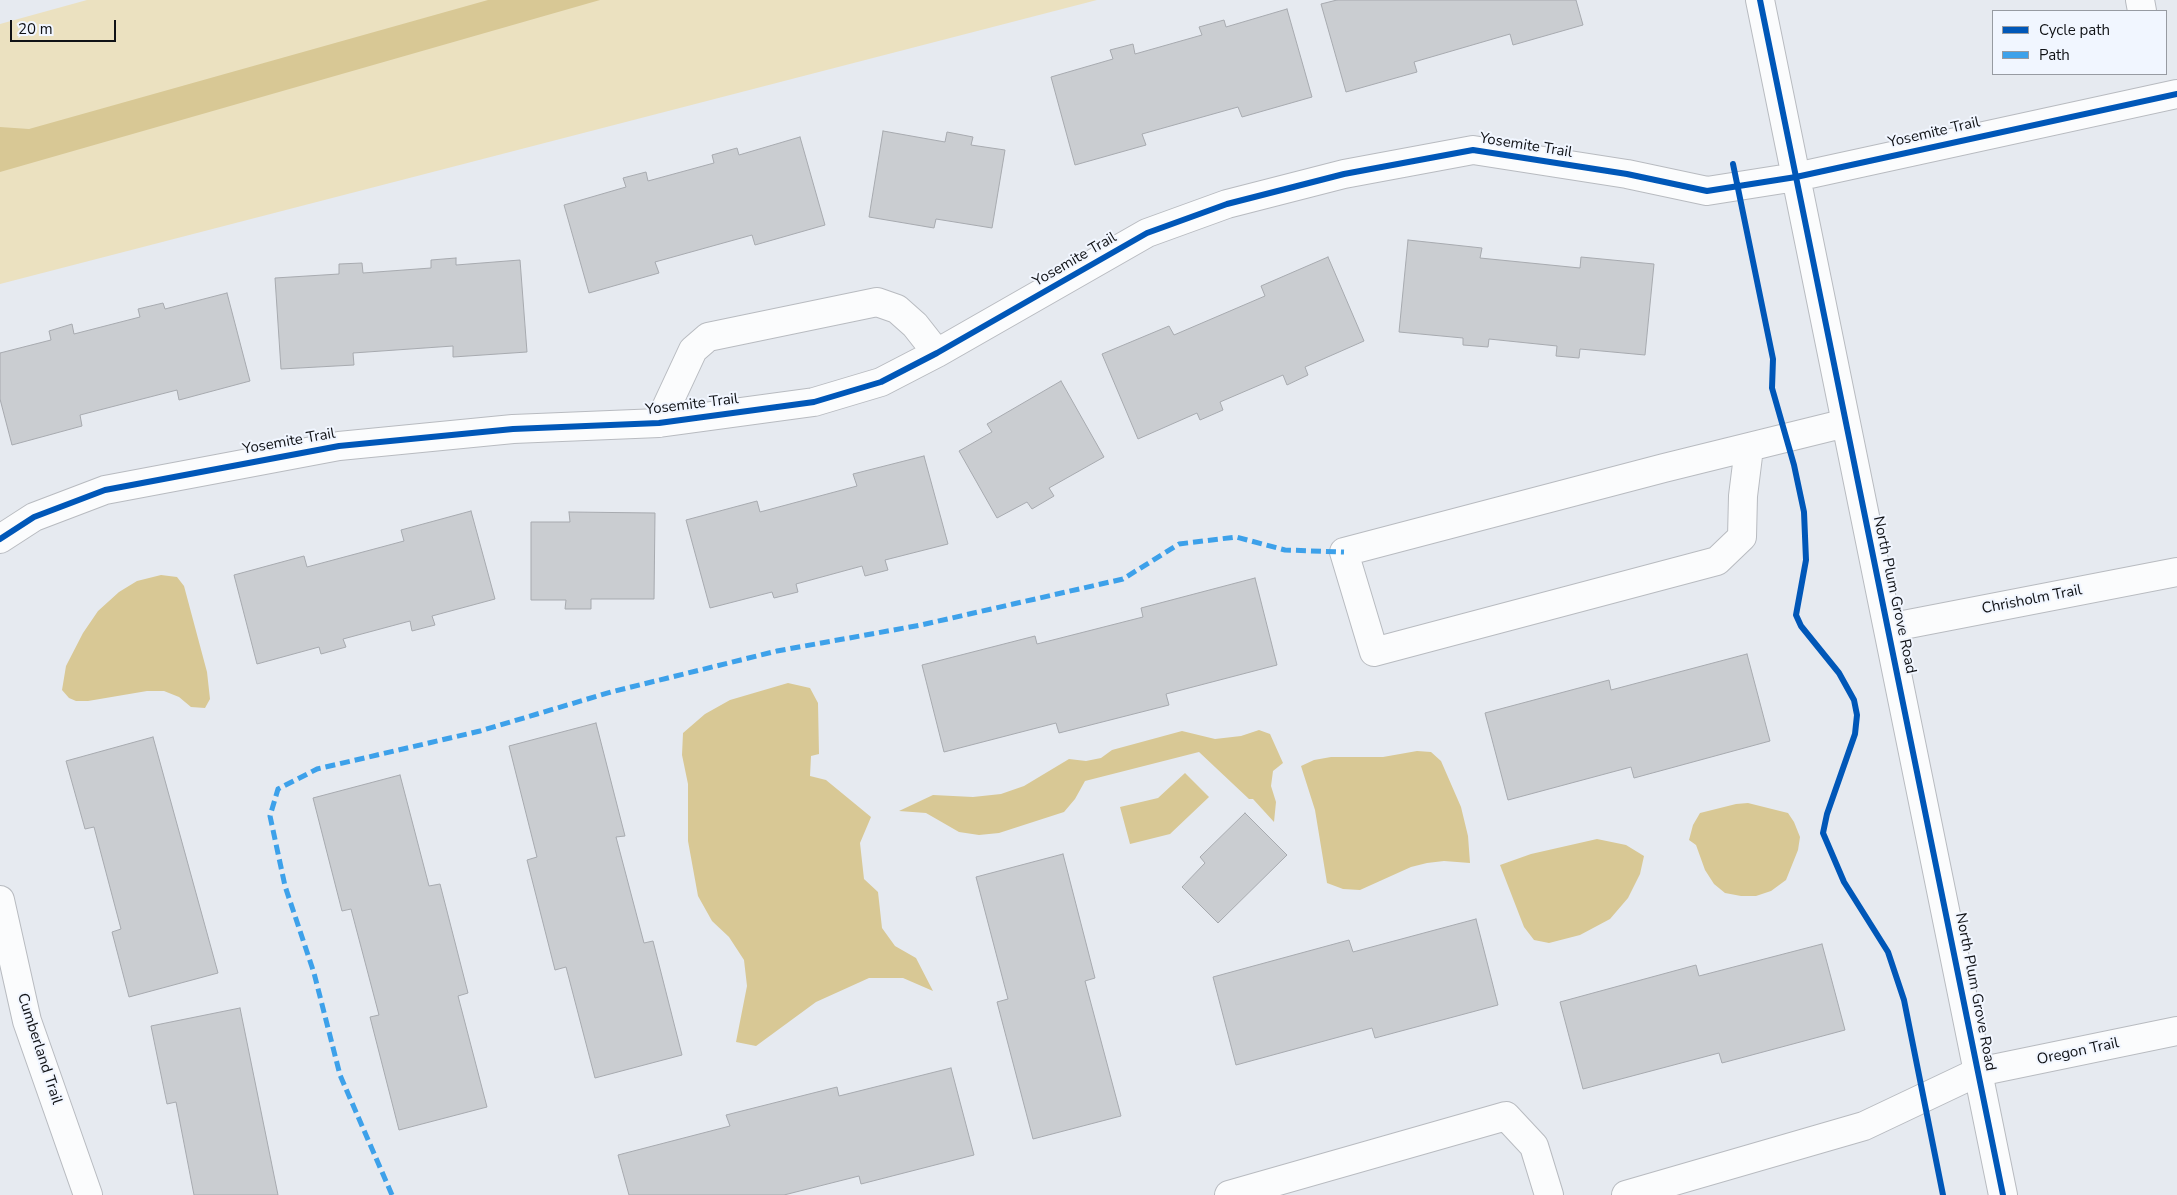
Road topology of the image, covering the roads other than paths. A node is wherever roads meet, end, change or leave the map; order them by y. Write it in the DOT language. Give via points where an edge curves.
graph roads {
  1 [pos="1760,0"];
  2 [pos="2164,88"];
  3 [pos="1796,177"];
  4 [pos="937,353"];
  5 [pos="659,423"];
  6 [pos="1846,423"];
  7 [pos="1748,448"];
  8 [pos="0,539"];
  9 [pos="2177,572"];
  10 [pos="1888,628"];
  11 [pos="0,900"];
  12 [pos="2177,1031"];
  13 [pos="1978,1072"];
  14 [pos="88,1195"];
  15 [pos="1229,1195"];
  16 [pos="1549,1195"];
  17 [pos="1626,1195"];
  18 [pos="2003,1195"];
  1 -- 3 [label="street, North Plum Grove Road"];
  2 -- 3 [label="street, Yosemite Trail"];
  3 -- 4 [label="street, Yosemite Trail" via="1707,191 1627,174 1473,150 1344,174 1227,204 1147,233"];
  3 -- 6 [label="street, North Plum Grove Road"];
  4 -- 5 [label="street, Yosemite Trail" via="881,382 814,402"];
  4 -- 5 [label="street, Yosemite Trail" via="896,309 877,302 708,337 692,350"];
  5 -- 8 [label="street, Yosemite Trail" via="513,429 330,447 105,490 34,517"];
  6 -- 7 [label="street"];
  6 -- 10 [label="street, North Plum Grove Road"];
  7 -- 7 [label="street" via="1344,552 1374,652 1717,561 1742,537"];
  9 -- 10 [label="street, Chrisholm Trail"];
  10 -- 13 [label="street, North Plum Grove Road"];
  11 -- 14 [label="street, Cumberland Trail" via="27,1021"];
  12 -- 13 [label="street, Oregon Trail"];
  13 -- 17 [label="street, Oregon Trail" via="1864,1126"];
  13 -- 18 [label="street, North Plum Grove Road"];
  15 -- 16 [label="street" via="1506,1116 1534,1146"];
}
